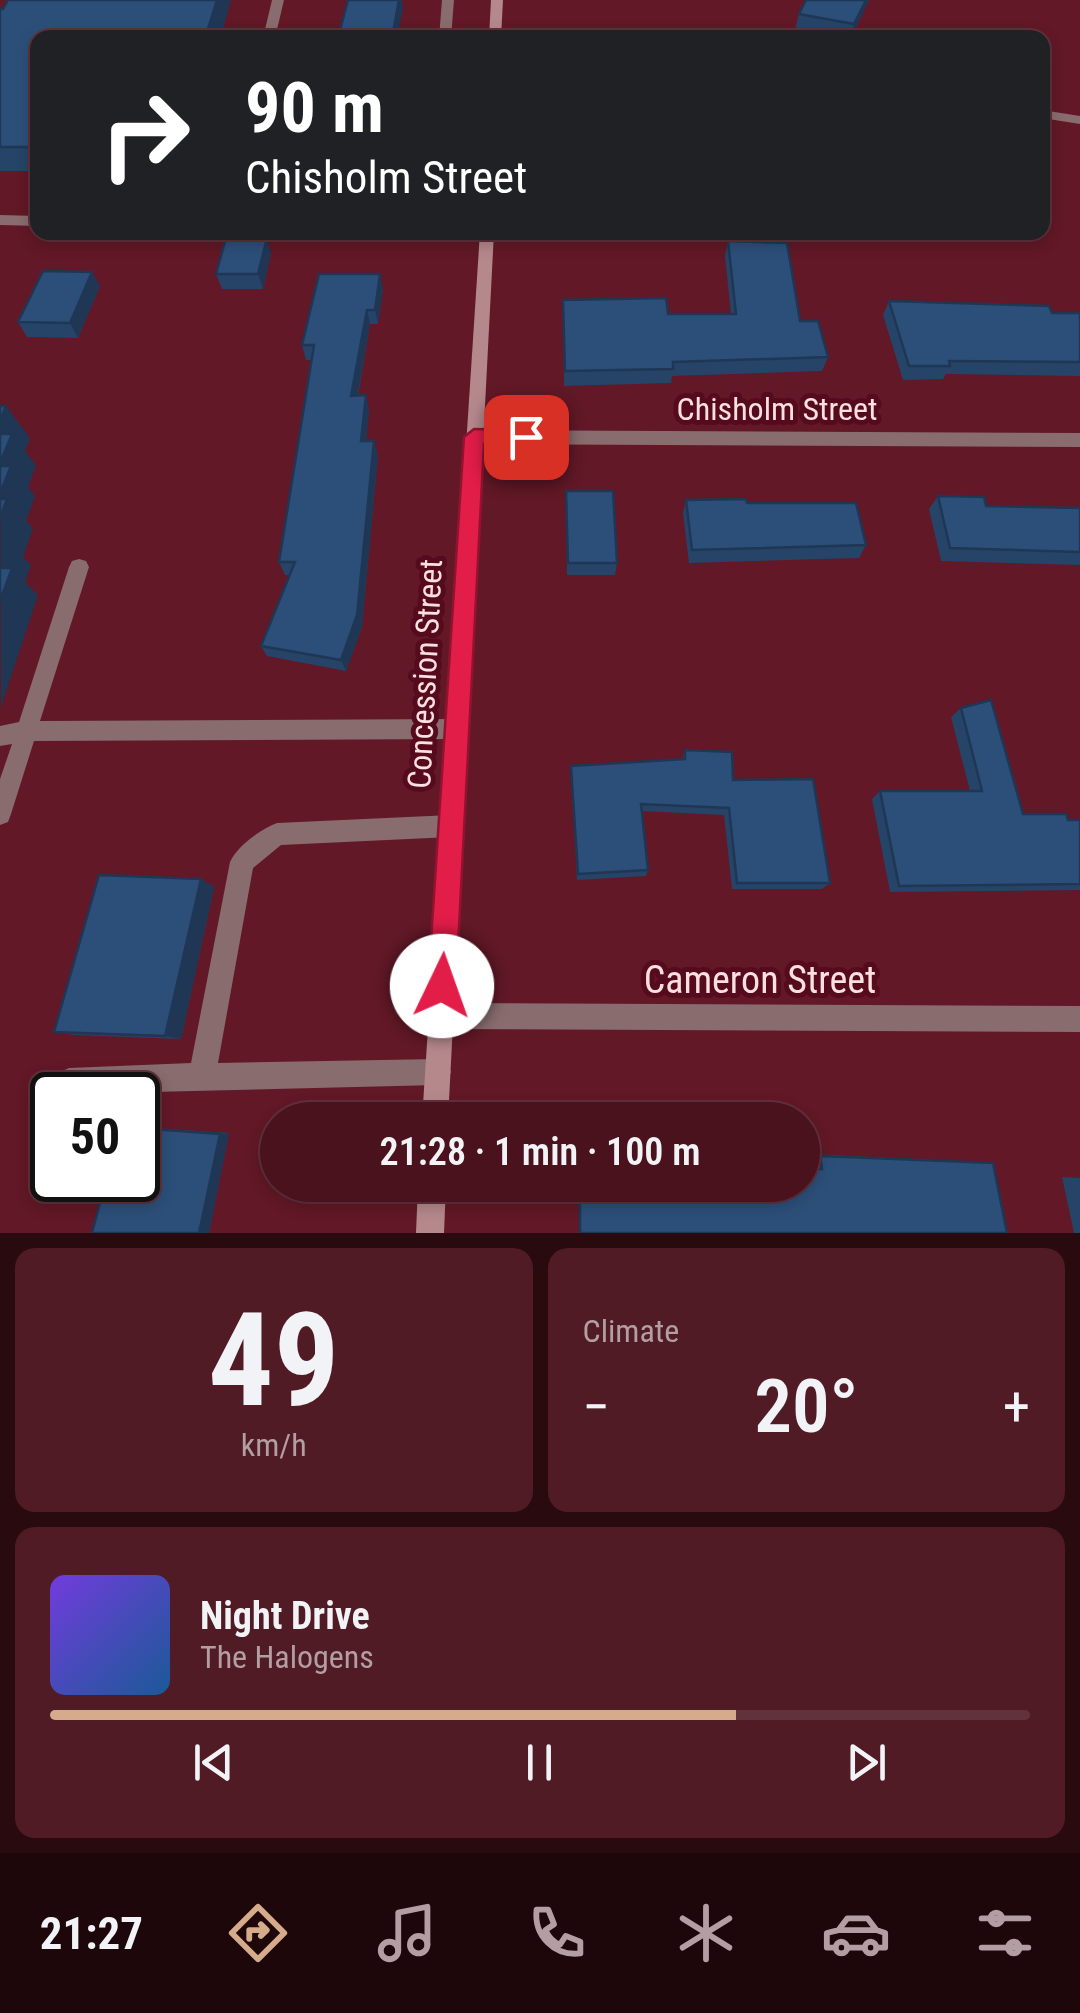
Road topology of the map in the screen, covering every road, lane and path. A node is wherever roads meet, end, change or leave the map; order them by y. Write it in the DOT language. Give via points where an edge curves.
graph roads {
  1 [pos="278,0"];
  2 [pos="448,0"];
  3 [pos="496,0"];
  4 [pos="271,30"];
  5 [pos="445,30"];
  6 [pos="495,30"];
  7 [pos="1050,115"];
  8 [pos="1080,120"];
  9 [pos="0,220"];
  10 [pos="30,220"];
  11 [pos="486,240"];
  12 [pos="474,437"];
  13 [pos="1080,440"];
  14 [pos="79,567"];
  15 [pos="456,729"];
  16 [pos="27,731"];
  17 [pos="0,736"];
  18 [pos="0,814"];
  19 [pos="450,826"];
  20 [pos="440,1016"];
  21 [pos="1080,1018"];
  22 [pos="438,1072"];
  23 [pos="202,1076"];
  24 [pos="160,1078"];
  25 [pos="437,1102"];
  26 [pos="431,1202"];
  27 [pos="430,1233"];
  1 -- 4 [label="street"];
  2 -- 5 [label="street"];
  3 -- 6 [label="main road"];
  7 -- 8 [label="street"];
  9 -- 10 [label="street"];
  11 -- 12 [label="main road, Concession Street"];
  12 -- 13 [label="street, Chisholm Street"];
  12 -- 15 [label="main road, Concession Street"];
  14 -- 16 [label="street"];
  15 -- 16 [label="street"];
  15 -- 19 [label="main road, Concession Street"];
  16 -- 17 [label="street"];
  16 -- 18 [label="street"];
  19 -- 20 [label="main road, Concession Street"];
  19 -- 23 [label="street" via="277,834 242,862"];
  20 -- 21 [label="street, Cameron Street"];
  20 -- 22 [label="main road, Concession Street"];
  22 -- 23 [label="street"];
  22 -- 25 [label="main road, Concession Street"];
  23 -- 24 [label="street"];
  26 -- 27 [label="main road"];
}
